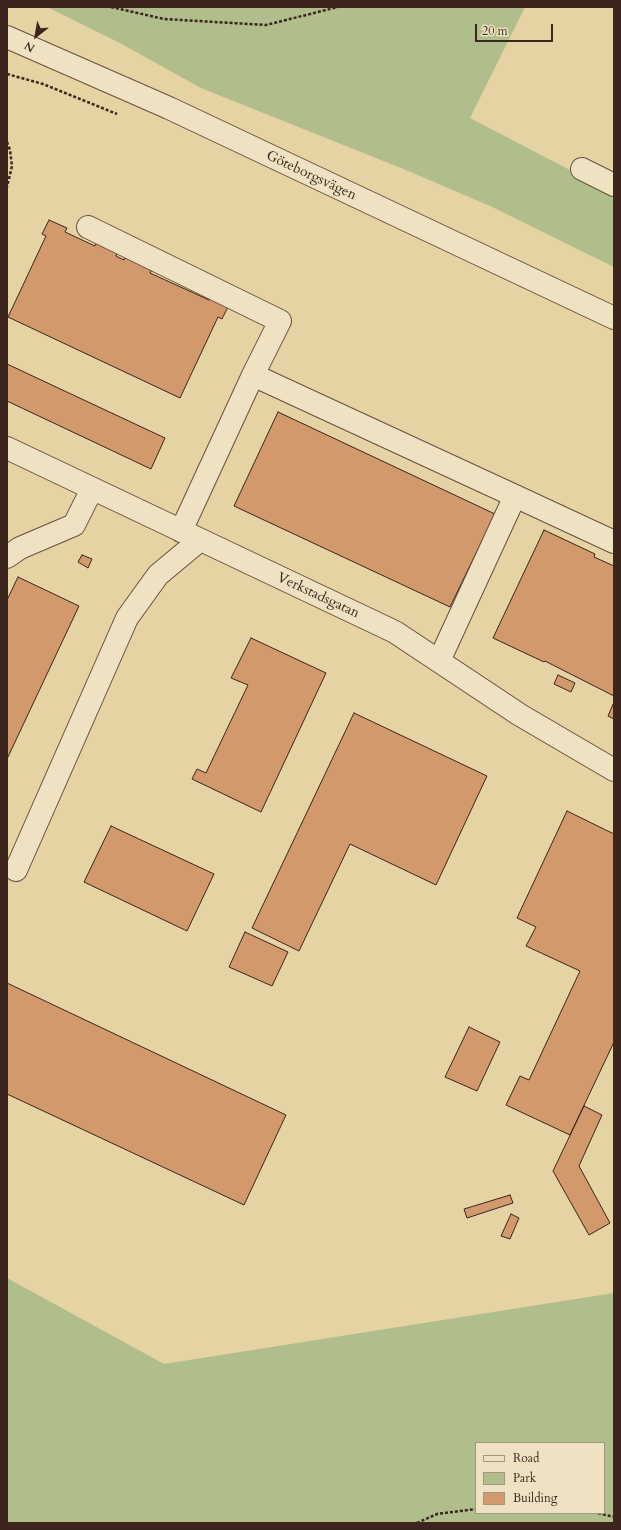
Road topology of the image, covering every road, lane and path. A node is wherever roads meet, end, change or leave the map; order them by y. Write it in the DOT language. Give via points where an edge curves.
graph roads {
  1 [pos="111,7"];
  2 [pos="338,7"];
  3 [pos="7,37"];
  4 [pos="7,142"];
  5 [pos="582,169"];
  6 [pos="614,185"];
  7 [pos="7,187"];
  8 [pos="88,227"];
  9 [pos="614,318"];
  10 [pos="253,375"];
  11 [pos="7,448"];
  12 [pos="92,489"];
  13 [pos="515,496"];
  14 [pos="191,536"];
  15 [pos="614,542"];
  16 [pos="7,557"];
  17 [pos="439,661"];
  18 [pos="614,770"];
  19 [pos="16,870"];
  20 [pos="475,1509"];
  21 [pos="602,1514"];
  22 [pos="614,1517"];
  23 [pos="417,1523"];
  1 -- 2 [label="path" via="164,19 266,25"];
  3 -- 9 [label="street, Göteborgsvägen" via="169,108"];
  4 -- 7 [label="path" via="12,166"];
  5 -- 6 [label="street"];
  8 -- 10 [label="street" via="280,321"];
  10 -- 13 [label="street"];
  10 -- 14 [label="street"];
  11 -- 12 [label="street, Verkstadsgatan"];
  12 -- 14 [label="street, Verkstadsgatan"];
  12 -- 16 [label="street" via="74,525 20,548"];
  13 -- 15 [label="street"];
  13 -- 17 [label="street"];
  14 -- 17 [label="street, Verkstadsgatan" via="395,632"];
  14 -- 19 [label="street" via="158,575 127,618"];
  17 -- 18 [label="street, Verkstadsgatan" via="520,715"];
  20 -- 23 [label="path" via="437,1514"];
  21 -- 22 [label="path"];
}
